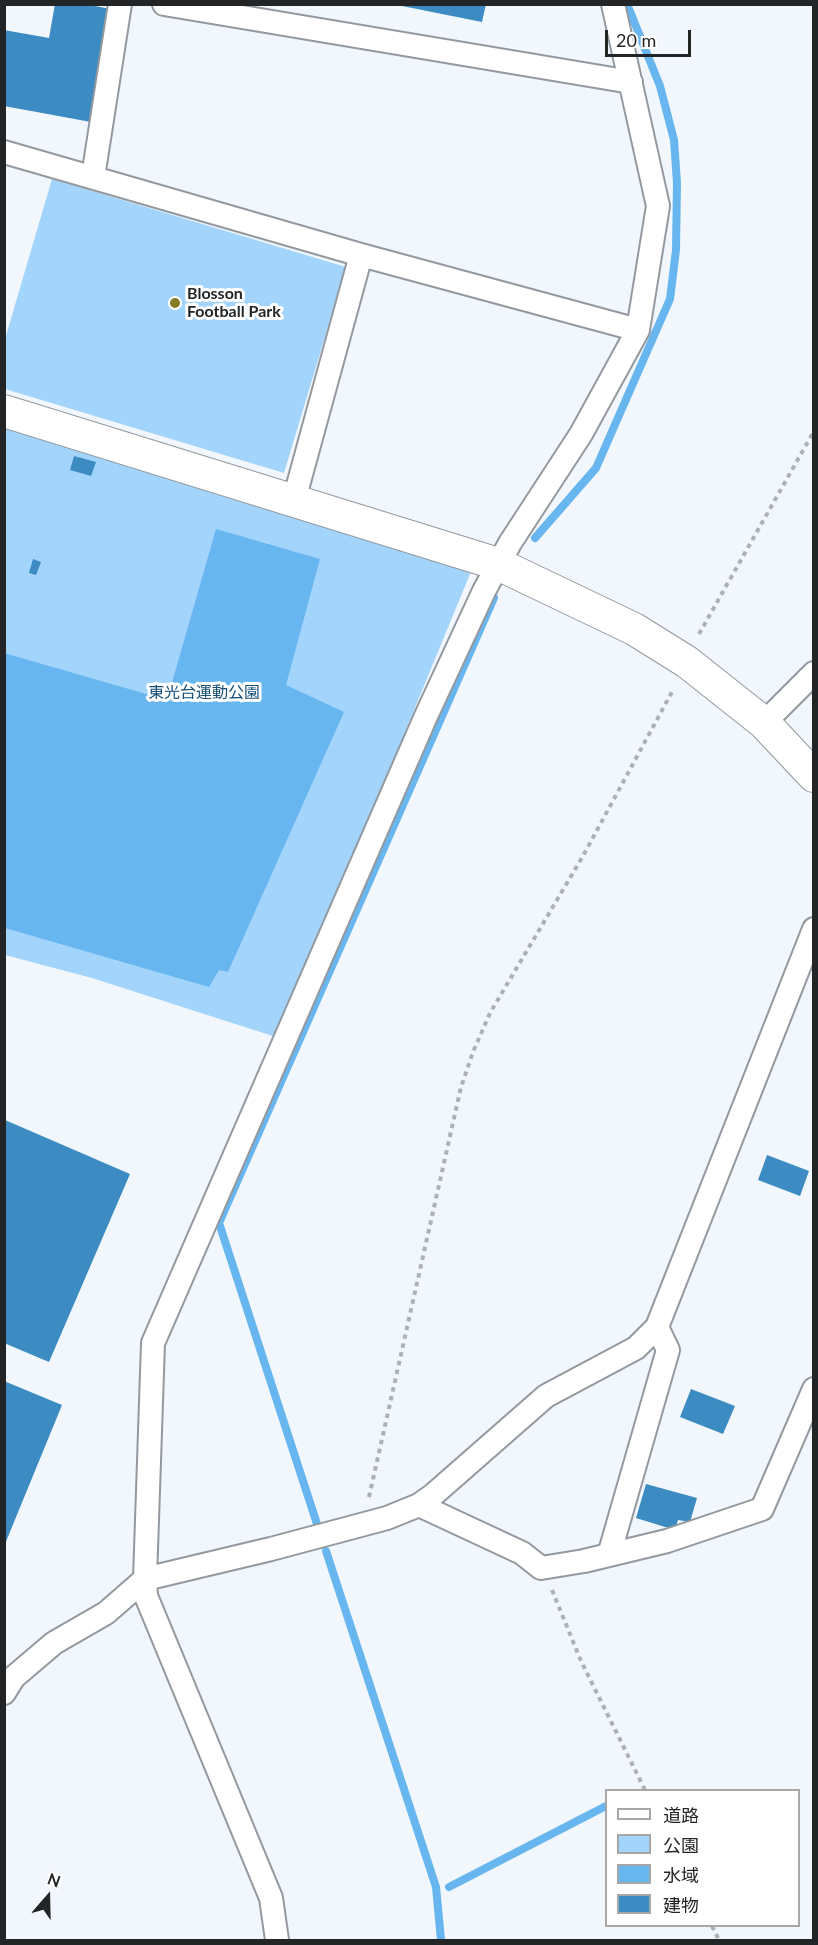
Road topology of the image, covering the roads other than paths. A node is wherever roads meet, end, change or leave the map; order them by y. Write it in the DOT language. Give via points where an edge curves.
graph roads {
  1 [pos="120,4"];
  2 [pos="164,4"];
  3 [pos="613,4"];
  4 [pos="631,82"];
  5 [pos="4,152"];
  6 [pos="93,177"];
  7 [pos="361,255"];
  8 [pos="638,330"];
  9 [pos="4,411"];
  10 [pos="294,500"];
  11 [pos="498,564"];
  12 [pos="813,673"];
  13 [pos="764,723"];
  14 [pos="813,776"];
  15 [pos="813,929"];
  16 [pos="657,1327"];
  17 [pos="813,1389"];
  18 [pos="418,1505"];
  19 [pos="609,1555"];
  20 [pos="144,1579"];
  21 [pos="4,1693"];
  22 [pos="277,1941"];
  1 -- 6 [label="street"];
  2 -- 4 [label="street"];
  3 -- 4 [label="street"];
  4 -- 8 [label="street" via="658,206"];
  5 -- 6 [label="street"];
  6 -- 7 [label="street"];
  7 -- 8 [label="street"];
  7 -- 10 [label="street"];
  8 -- 11 [label="street" via="581,434"];
  9 -- 10 [label="street"];
  10 -- 11 [label="street"];
  11 -- 13 [label="street" via="634,629 687,662"];
  11 -- 20 [label="street" via="426,716 153,1343"];
  12 -- 13 [label="street"];
  13 -- 14 [label="street"];
  15 -- 16 [label="street"];
  16 -- 18 [label="street" via="636,1348 546,1396"];
  16 -- 19 [label="street" via="668,1350"];
  17 -- 19 [label="street" via="762,1509 668,1541"];
  18 -- 19 [label="street" via="522,1553 541,1568"];
  18 -- 20 [label="street" via="387,1518"];
  20 -- 21 [label="street" via="105,1613 54,1643 14,1677"];
  20 -- 22 [label="street" via="146,1596 271,1898"];
}
